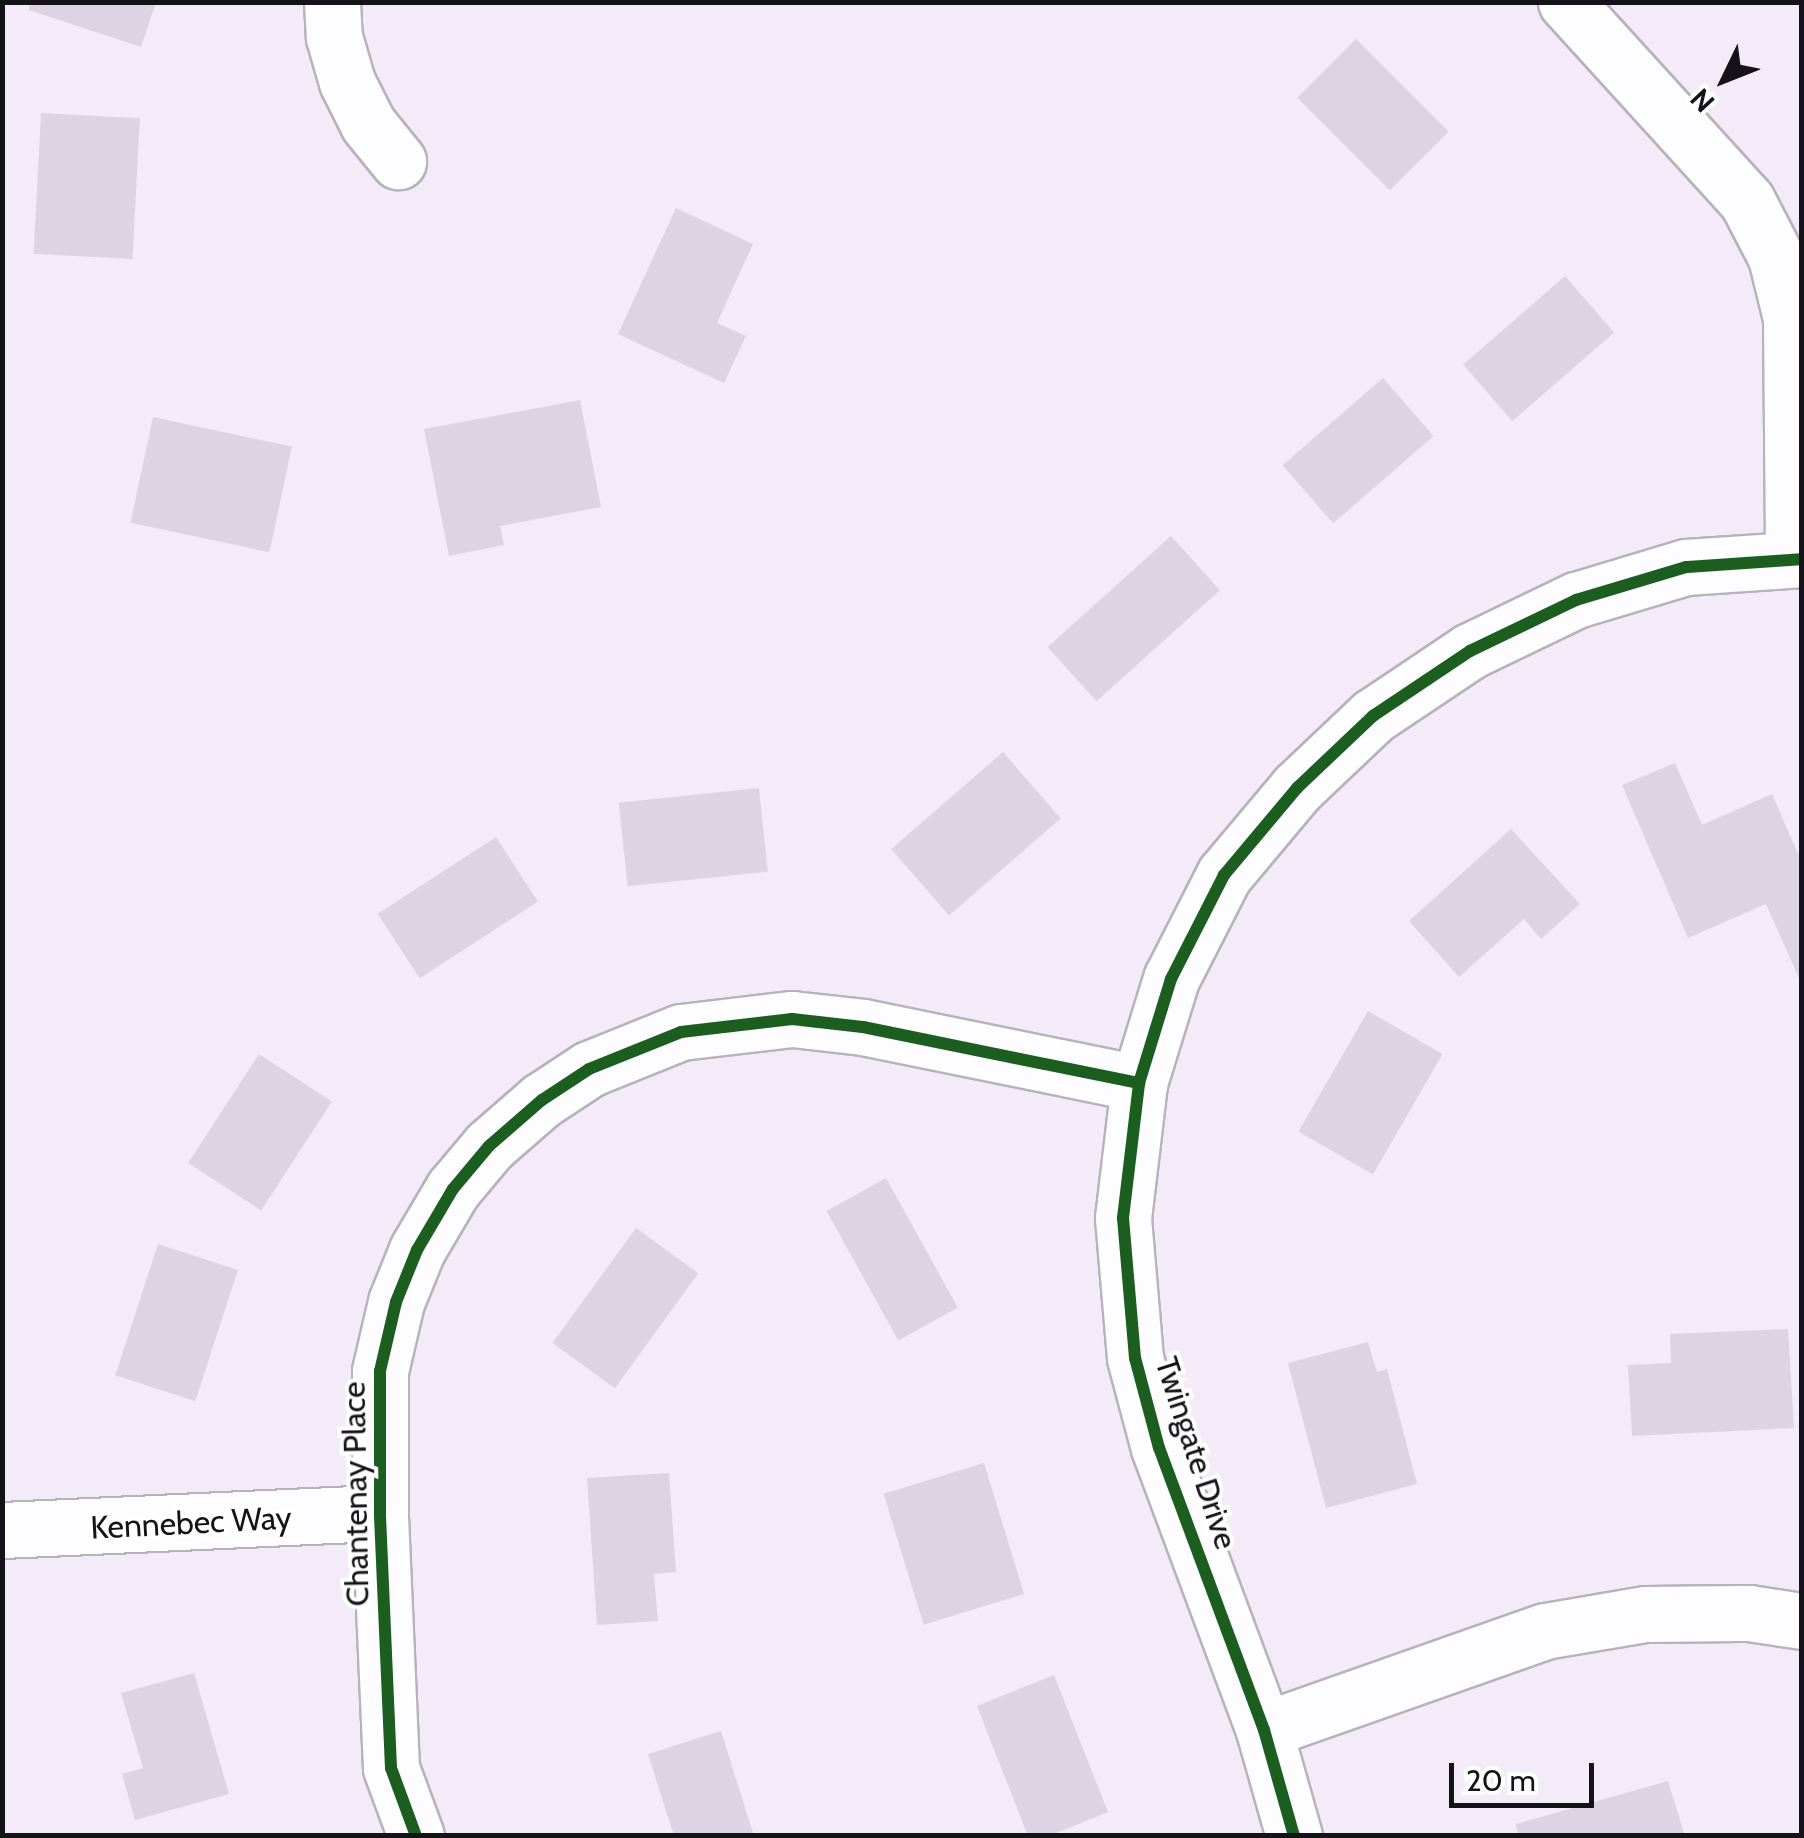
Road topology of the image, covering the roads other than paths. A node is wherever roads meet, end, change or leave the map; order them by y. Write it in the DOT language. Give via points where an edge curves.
graph roads {
  1 [pos="332,2"];
  2 [pos="1566,2"];
  3 [pos="398,161"];
  4 [pos="1797,559"];
  5 [pos="1139,1083"];
  6 [pos="380,1513"];
  7 [pos="2,1530"];
  8 [pos="1802,1620"];
  9 [pos="1264,1730"];
  10 [pos="416,1836"];
  11 [pos="1294,1836"];
  1 -- 3 [label="street" via="346,82"];
  2 -- 4 [label="street" via="1747,201 1776,257 1791,318"];
  4 -- 5 [label="street, Twingate Drive" via="1686,567 1576,600 1470,651 1373,716 1297,788 1224,875 1171,979"];
  5 -- 6 [label="street, Chantenay Place" via="863,1027 792,1020 681,1032 589,1069 489,1146 453,1189 417,1250 380,1371"];
  5 -- 9 [label="street, Twingate Drive" via="1122,1218 1135,1358 1159,1448"];
  6 -- 7 [label="street, Kennebec Way"];
  6 -- 10 [label="street, Chantenay Place" via="392,1768"];
  8 -- 9 [label="street" via="1646,1614 1546,1631"];
  9 -- 11 [label="street, Twingate Drive"];
}
